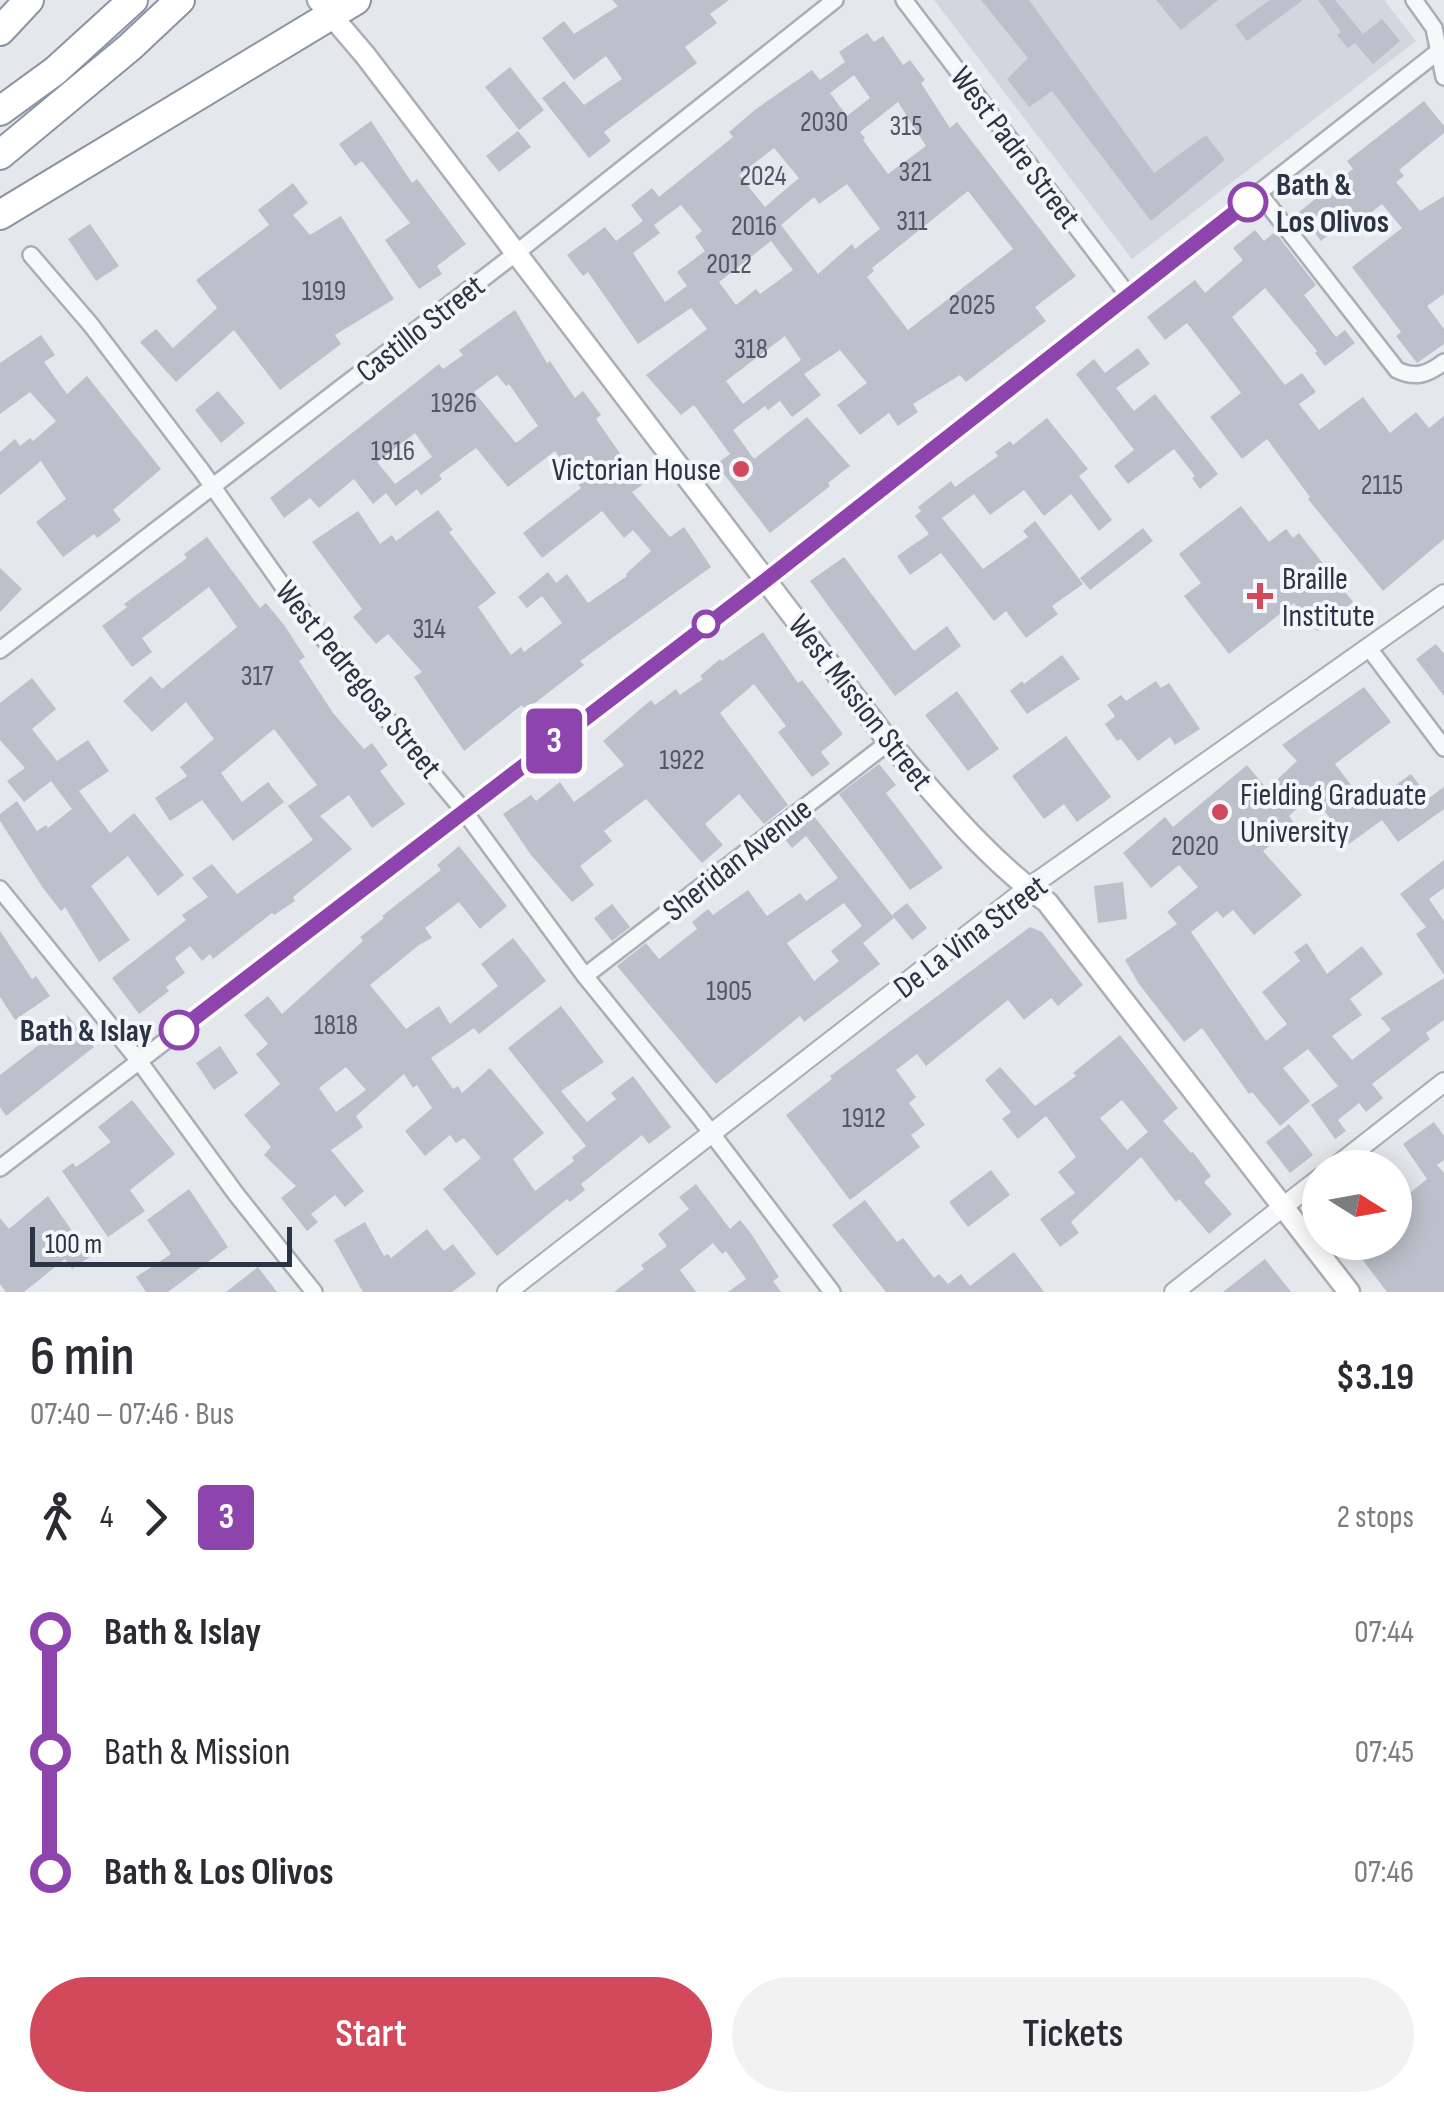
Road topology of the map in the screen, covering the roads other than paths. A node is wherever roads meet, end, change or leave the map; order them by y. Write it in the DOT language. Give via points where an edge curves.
graph roads {
  1 [pos="28,0"];
  2 [pos="133,0"];
  3 [pos="180,0"];
  4 [pos="356,0"];
  5 [pos="835,0"];
  6 [pos="904,0"];
  7 [pos="1414,0"];
  8 [pos="324,8"];
  9 [pos="0,31"];
  10 [pos="1442,50"];
  11 [pos="1444,77"];
  12 [pos="0,112"];
  13 [pos="0,155"];
  14 [pos="1260,193"];
  15 [pos="0,215"];
  16 [pos="515,254"];
  17 [pos="32,256"];
  18 [pos="1128,295"];
  19 [pos="1444,362"];
  20 [pos="212,488"];
  21 [pos="766,580"];
  22 [pos="1444,594"];
  23 [pos="1368,647"];
  24 [pos="0,650"];
  25 [pos="889,742"];
  26 [pos="1444,748"];
  27 [pos="464,811"];
  28 [pos="1028,888"];
  29 [pos="0,889"];
  30 [pos="585,976"];
  31 [pos="139,1061"];
  32 [pos="1444,1082"];
  33 [pos="712,1134"];
  34 [pos="1357,1150"];
  35 [pos="0,1168"];
  36 [pos="1302,1193"];
  37 [pos="1285,1208"];
  38 [pos="314,1292"];
  39 [pos="507,1292"];
  40 [pos="832,1292"];
  41 [pos="1174,1292"];
  42 [pos="1349,1292"];
  1 -- 9 [label="highway"];
  2 -- 12 [label="highway"];
  3 -- 13 [label="highway"];
  4 -- 8 [label="highway"];
  5 -- 16 [label="street, Castillo Street"];
  6 -- 18 [label="street, West Padre Street"];
  7 -- 10 [label="street"];
  8 -- 15 [label="highway" via="289,40"];
  8 -- 16 [label="main road, West Mission Street"];
  10 -- 11 [label="street"];
  10 -- 14 [label="street"];
  14 -- 18 [label="street"];
  14 -- 19 [label="street" via="1397,370 1416,376"];
  16 -- 20 [label="street, Castillo Street"];
  16 -- 21 [label="main road, West Mission Street"];
  17 -- 20 [label="street, West Pedregosa Street"];
  18 -- 21 [label="street"];
  20 -- 24 [label="street, Castillo Street"];
  20 -- 27 [label="street, West Pedregosa Street" via="372,702"];
  21 -- 25 [label="main road, West Mission Street"];
  21 -- 27 [label="street"];
  22 -- 23 [label="street, De La Vina Street"];
  23 -- 26 [label="street"];
  23 -- 28 [label="street, De La Vina Street"];
  25 -- 28 [label="main road, West Mission Street" via="975,841"];
  25 -- 30 [label="street, Sheridan Avenue"];
  27 -- 30 [label="street, West Pedregosa Street"];
  27 -- 31 [label="street"];
  28 -- 33 [label="street, De La Vina Street"];
  28 -- 37 [label="main road, West Mission Street" via="1047,902"];
  29 -- 31 [label="street"];
  30 -- 33 [label="street, West Pedregosa Street"];
  31 -- 35 [label="street"];
  31 -- 38 [label="street"];
  32 -- 34 [label="street"];
  33 -- 39 [label="street, De La Vina Street"];
  33 -- 40 [label="street, West Pedregosa Street"];
  36 -- 37 [label="street"];
  37 -- 41 [label="street"];
  37 -- 42 [label="main road, West Mission Street"];
}
